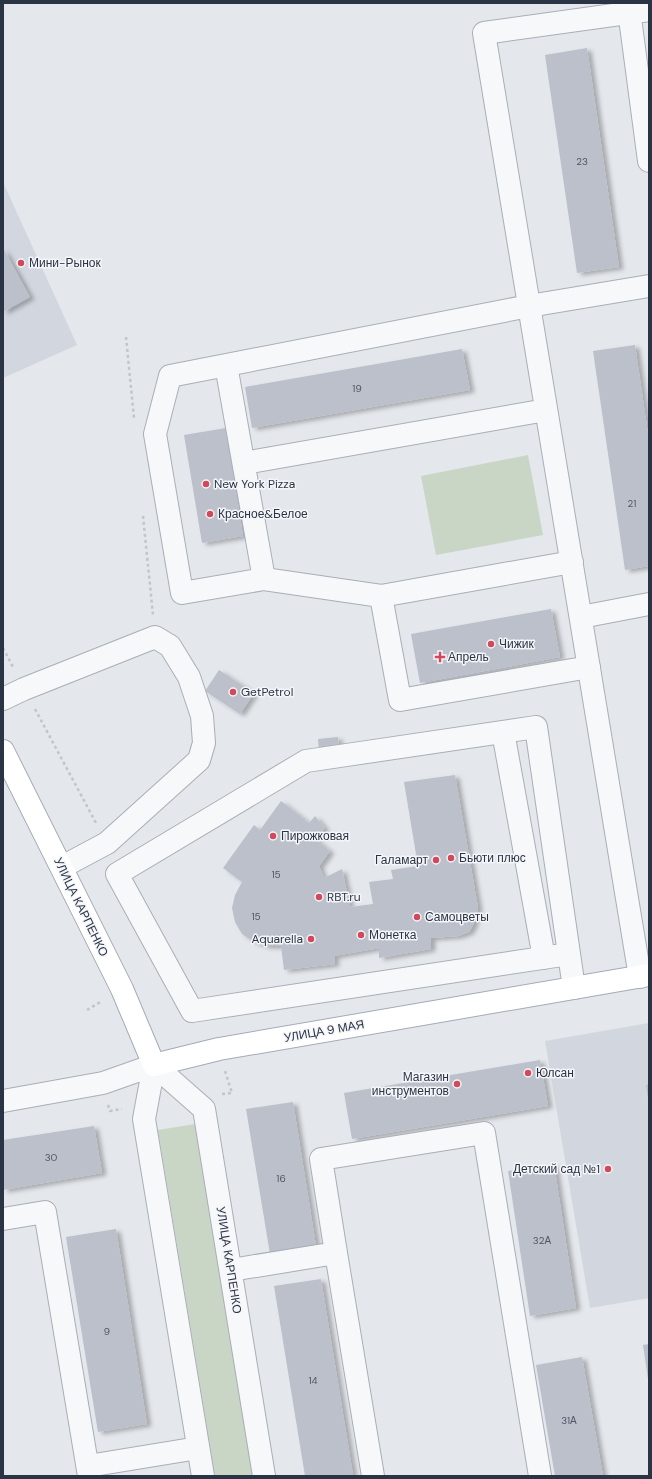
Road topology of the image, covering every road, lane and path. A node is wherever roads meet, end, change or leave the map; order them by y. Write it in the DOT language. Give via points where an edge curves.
graph roads {
  1 [pos="636,8"];
  2 [pos="646,107"];
  3 [pos="649,161"];
  4 [pos="649,286"];
  5 [pos="529,306"];
  6 [pos="226,365"];
  7 [pos="546,410"];
  8 [pos="244,463"];
  9 [pos="572,562"];
  10 [pos="264,579"];
  11 [pos="381,596"];
  12 [pos="649,604"];
  13 [pos="581,617"];
  14 [pos="3,648"];
  15 [pos="589,667"];
  16 [pos="24,689"];
  17 [pos="3,699"];
  18 [pos="504,732"];
  19 [pos="3,750"];
  20 [pos="107,843"];
  21 [pos="62,867"];
  22 [pos="569,954"];
  23 [pos="544,958"];
  24 [pos="645,976"];
  25 [pos="574,988"];
  26 [pos="154,1065"];
  27 [pos="3,1101"];
  28 [pos="3,1219"];
  29 [pos="336,1253"];
  30 [pos="231,1270"];
  31 [pos="198,1448"];
  32 [pos="89,1471"];
  33 [pos="203,1476"];
  34 [pos="264,1476"];
  35 [pos="373,1476"];
  36 [pos="540,1476"];
  1 -- 2 [label="street"];
  1 -- 5 [label="street" via="484,33"];
  2 -- 3 [label="street"];
  4 -- 5 [label="street"];
  5 -- 6 [label="street"];
  5 -- 7 [label="street"];
  6 -- 8 [label="street"];
  6 -- 10 [label="street" via="170,376 155,434 182,593"];
  7 -- 8 [label="street"];
  7 -- 9 [label="street"];
  8 -- 10 [label="street"];
  9 -- 11 [label="street"];
  9 -- 13 [label="street"];
  10 -- 11 [label="street"];
  11 -- 15 [label="street" via="400,700"];
  12 -- 13 [label="street"];
  13 -- 15 [label="street"];
  14 -- 16 [label="path"];
  15 -- 24 [label="street"];
  16 -- 17 [label="street"];
  16 -- 20 [label="path"];
  16 -- 20 [label="street" via="155,637 170,646 189,677 202,716 204,743 199,760"];
  18 -- 22 [label="street" via="536,727"];
  18 -- 23 [label="street"];
  18 -- 23 [label="street" via="306,761 117,874 192,1011"];
  19 -- 21 [label="main road, УЛИЦА КАРПЕНКО"];
  20 -- 21 [label="street"];
  21 -- 26 [label="main road, УЛИЦА КАРПЕНКО" via="122,990"];
  22 -- 23 [label="street"];
  22 -- 25 [label="street"];
  24 -- 25 [label="main road, УЛИЦА 9 МАЯ"];
  25 -- 26 [label="main road, УЛИЦА 9 МАЯ" via="219,1049"];
  26 -- 27 [label="street, УЛИЦА 9 МАЯ" via="103,1083"];
  26 -- 30 [label="street, УЛИЦА КАРПЕНКО" via="204,1109"];
  26 -- 31 [label="street" via="144,1119"];
  28 -- 32 [label="street" via="45,1212"];
  29 -- 30 [label="street"];
  29 -- 35 [label="street"];
  29 -- 36 [label="street" via="321,1159 484,1133"];
  30 -- 34 [label="street, УЛИЦА КАРПЕНКО"];
  31 -- 32 [label="street"];
  31 -- 33 [label="street"];
}
